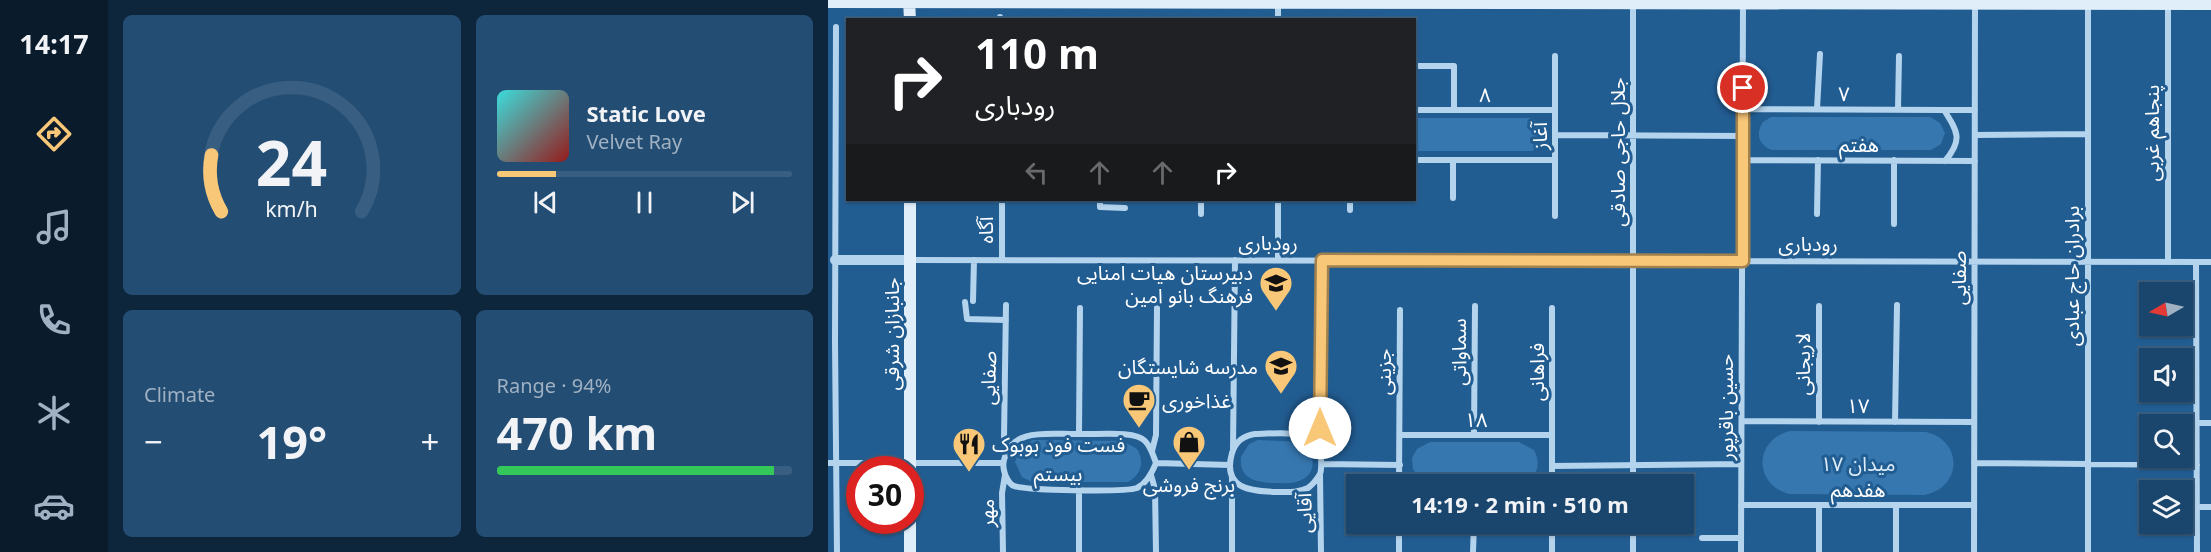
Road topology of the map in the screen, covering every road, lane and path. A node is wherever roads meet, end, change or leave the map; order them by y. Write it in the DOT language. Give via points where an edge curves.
graph roads {
  1 [pos="871,1"];
  2 [pos="910,1"];
  3 [pos="945,1"];
  4 [pos="1051,1"];
  5 [pos="1278,1"];
  6 [pos="1457,1"];
  7 [pos="828,2"];
  8 [pos="1633,2"];
  9 [pos="1716,2"];
  10 [pos="1798,2"];
  11 [pos="1847,2"];
  12 [pos="1975,2"];
  13 [pos="2088,2"];
  14 [pos="2168,2"];
  15 [pos="1743,3"];
  16 [pos="2211,4"];
  17 [pos="910,18"];
  18 [pos="1278,18"];
  19 [pos="836,27"];
  20 [pos="1820,54"];
  21 [pos="1555,56"];
  22 [pos="1899,56"];
  23 [pos="1416,66"];
  24 [pos="1743,109"];
  25 [pos="1817,109"];
  26 [pos="1416,110"];
  27 [pos="1454,110"];
  28 [pos="1555,110"];
  29 [pos="1898,110"];
  30 [pos="1944,110"];
  31 [pos="1975,110"];
  32 [pos="832,111"];
  33 [pos="2088,134"];
  34 [pos="1555,135"];
  35 [pos="1975,135"];
  36 [pos="1633,136"];
  37 [pos="1743,136"];
  38 [pos="832,152"];
  39 [pos="1416,160"];
  40 [pos="1453,160"];
  41 [pos="1555,160"];
  42 [pos="1743,160"];
  43 [pos="1818,160"];
  44 [pos="1894,160"];
  45 [pos="1945,160"];
  46 [pos="1975,161"];
  47 [pos="1453,198"];
  48 [pos="910,201"];
  49 [pos="1002,201"];
  50 [pos="1100,201"];
  51 [pos="1201,201"];
  52 [pos="1278,201"];
  53 [pos="1350,201"];
  54 [pos="1125,208"];
  55 [pos="1350,210"];
  56 [pos="1201,214"];
  57 [pos="1817,214"];
  58 [pos="1555,216"];
  59 [pos="1894,224"];
  60 [pos="832,260"];
  61 [pos="910,260"];
  62 [pos="974,260"];
  63 [pos="1002,260"];
  64 [pos="1235,260"];
  65 [pos="1278,260"];
  66 [pos="1322,260"];
  67 [pos="1633,261"];
  68 [pos="1743,261"];
  69 [pos="1975,262"];
  70 [pos="2088,262"];
  71 [pos="2168,262"];
  72 [pos="2196,262"];
  73 [pos="2211,262"];
  74 [pos="973,301"];
  75 [pos="965,302"];
  76 [pos="1006,305"];
  77 [pos="1897,305"];
  78 [pos="1475,306"];
  79 [pos="1819,306"];
  80 [pos="1080,308"];
  81 [pos="1157,308"];
  82 [pos="1552,308"];
  83 [pos="1400,310"];
  84 [pos="1006,320"];
  85 [pos="831,342"];
  86 [pos="1742,422"];
  87 [pos="1819,422"];
  88 [pos="1895,422"];
  89 [pos="1974,422"];
  90 [pos="2197,423"];
  91 [pos="2211,423"];
  92 [pos="1079,435"];
  93 [pos="1400,435"];
  94 [pos="1474,435"];
  95 [pos="1552,435"];
  96 [pos="1233,450"];
  97 [pos="1006,451"];
  98 [pos="1152,451"];
  99 [pos="1320,452"];
  100 [pos="910,456"];
  101 [pos="832,463"];
  102 [pos="1003,463"];
  103 [pos="1156,463"];
  104 [pos="1974,463"];
  105 [pos="1322,464"];
  106 [pos="1741,464"];
  107 [pos="2088,464"];
  108 [pos="1230,465"];
  109 [pos="1400,465"];
  110 [pos="1633,465"];
  111 [pos="2197,465"];
  112 [pos="924,466"];
  113 [pos="1552,466"];
  114 [pos="1320,474"];
  115 [pos="1400,474"];
  116 [pos="1552,474"];
  117 [pos="1633,474"];
  118 [pos="1005,475"];
  119 [pos="1151,475"];
  120 [pos="1232,476"];
  121 [pos="1079,490"];
  122 [pos="1741,505"];
  123 [pos="1819,505"];
  124 [pos="1896,505"];
  125 [pos="1974,505"];
  126 [pos="2197,507"];
  127 [pos="2211,507"];
  128 [pos="910,534"];
  129 [pos="1399,534"];
  130 [pos="1474,534"];
  131 [pos="1552,534"];
  132 [pos="1633,534"];
  133 [pos="1702,538"];
  134 [pos="1741,538"];
  135 [pos="837,552"];
  136 [pos="910,552"];
  137 [pos="1003,552"];
  138 [pos="1079,552"];
  139 [pos="1156,552"];
  140 [pos="1233,552"];
  141 [pos="1321,552"];
  142 [pos="1399,552"];
  143 [pos="1473,552"];
  144 [pos="1552,552"];
  145 [pos="1633,552"];
  146 [pos="1741,552"];
  147 [pos="1819,552"];
  148 [pos="1896,552"];
  149 [pos="1974,552"];
  150 [pos="2088,552"];
  151 [pos="2197,552"];
  1 -- 2 [label="main road"];
  1 -- 7 [label="main road"];
  2 -- 3 [label="main road"];
  2 -- 17 [label="main road"];
  3 -- 4 [label="main road"];
  4 -- 5 [label="main road"];
  5 -- 6 [label="main road"];
  5 -- 18 [label="street"];
  6 -- 8 [label="main road"];
  8 -- 9 [label="main road"];
  8 -- 36 [label="street, جلال حاجی صادقی"];
  9 -- 15 [label="main road"];
  10 -- 11 [label="main road"];
  10 -- 15 [label="main road"];
  11 -- 12 [label="main road"];
  12 -- 13 [label="main road"];
  12 -- 31 [label="street, صفایی"];
  13 -- 14 [label="main road"];
  13 -- 33 [label="street, برادران حاج عبادی"];
  14 -- 16 [label="main road"];
  14 -- 71 [label="street, پنجاهم غربی"];
  15 -- 24 [label="street, حسین باقرپور"];
  19 -- 32 [label="street"];
  20 -- 25 [label="street"];
  21 -- 28 [label="street, آغاز"];
  22 -- 29 [label="street"];
  23 -- 27 [label="street" via="1454,66"];
  24 -- 25 [label="street, ۷"];
  24 -- 37 [label="street, حسین باقرپور"];
  25 -- 29 [label="street, ۷"];
  26 -- 27 [label="street, ۸"];
  27 -- 28 [label="street, ۸"];
  28 -- 34 [label="street, آغاز"];
  29 -- 30 [label="street, ۷"];
  30 -- 31 [label="street, ۷"];
  30 -- 45 [label="street" via="1958,138"];
  31 -- 35 [label="street, صفایی"];
  32 -- 38 [label="street"];
  33 -- 35 [label="street"];
  33 -- 70 [label="street, برادران حاج عبادی"];
  34 -- 36 [label="street"];
  34 -- 41 [label="street, آغاز"];
  35 -- 46 [label="street, صفایی"];
  36 -- 37 [label="street"];
  36 -- 67 [label="street, جلال حاجی صادقی"];
  37 -- 42 [label="street, حسین باقرپور"];
  38 -- 60 [label="street"];
  39 -- 40 [label="street"];
  40 -- 41 [label="street"];
  40 -- 47 [label="street"];
  41 -- 58 [label="street, آغاز"];
  42 -- 43 [label="street, هفتم"];
  42 -- 68 [label="street, حسین باقرپور"];
  43 -- 44 [label="street, هفتم"];
  43 -- 57 [label="street"];
  44 -- 45 [label="street, هفتم"];
  44 -- 59 [label="street"];
  45 -- 46 [label="street, هفتم"];
  46 -- 69 [label="street, صفایی"];
  48 -- 61 [label="main road, جانبازان شرقی"];
  49 -- 63 [label="street, آگاه"];
  50 -- 54 [label="street" via="1100,207"];
  51 -- 56 [label="street"];
  52 -- 65 [label="street"];
  53 -- 55 [label="street"];
  60 -- 61 [label="street, رودباری"];
  60 -- 85 [label="street"];
  61 -- 62 [label="street, رودباری"];
  61 -- 100 [label="main road, جانبازان شرقی"];
  62 -- 63 [label="street, رودباری"];
  62 -- 74 [label="street"];
  63 -- 64 [label="street, رودباری"];
  64 -- 65 [label="street, رودباری"];
  64 -- 96 [label="street"];
  65 -- 66 [label="street, رودباری"];
  66 -- 67 [label="street, رودباری"];
  66 -- 99 [label="street"];
  67 -- 68 [label="street, رودباری"];
  67 -- 110 [label="street, جلال حاجی صادقی"];
  68 -- 69 [label="street, رودباری"];
  68 -- 86 [label="street, حسین باقرپور"];
  69 -- 70 [label="street, رودباری"];
  69 -- 89 [label="street, صفایی"];
  70 -- 71 [label="street, رودباری"];
  70 -- 107 [label="street, برادران حاج عبادی"];
  71 -- 72 [label="street, رودباری"];
  72 -- 73 [label="street, رودباری"];
  72 -- 90 [label="street"];
  75 -- 84 [label="street" via="967,319"];
  76 -- 84 [label="street, صفایی"];
  77 -- 88 [label="street"];
  78 -- 94 [label="street, سماواتی"];
  79 -- 87 [label="street, لاریجانی"];
  80 -- 92 [label="street"];
  81 -- 98 [label="street" via="1156,435"];
  82 -- 95 [label="street, فراهانی"];
  83 -- 93 [label="street, جزینی"];
  84 -- 97 [label="street, صفایی"];
  85 -- 101 [label="street"];
  86 -- 87 [label="street, ۱۷"];
  86 -- 106 [label="street, حسین باقرپور"];
  87 -- 88 [label="street, ۱۷"];
  88 -- 89 [label="street, ۱۷"];
  89 -- 104 [label="street, صفایی"];
  90 -- 91 [label="street"];
  90 -- 111 [label="street"];
  92 -- 97 [label="street, بیستم" via="1023,436"];
  92 -- 98 [label="street, بیستم" via="1136,435"];
  93 -- 94 [label="street, ۱۸"];
  93 -- 109 [label="street, جزینی"];
  94 -- 95 [label="street, ۱۸"];
  95 -- 113 [label="street, فراهانی"];
  96 -- 99 [label="street" via="1246,436 1299,434 1309,437"];
  96 -- 108 [label="street"];
  97 -- 102 [label="street, بیستم"];
  98 -- 103 [label="street"];
  99 -- 105 [label="street"];
  101 -- 135 [label="street"];
  102 -- 112 [label="street"];
  102 -- 118 [label="street, بیستم"];
  103 -- 108 [label="street"];
  103 -- 119 [label="street"];
  104 -- 107 [label="street"];
  104 -- 125 [label="street, صفایی"];
  105 -- 109 [label="street"];
  105 -- 114 [label="street"];
  106 -- 110 [label="street"];
  106 -- 122 [label="street, حسین باقرپور"];
  107 -- 111 [label="street"];
  107 -- 150 [label="street, برادران حاج عبادی"];
  108 -- 120 [label="street"];
  109 -- 115 [label="street, جزینی"];
  110 -- 113 [label="street"];
  110 -- 117 [label="street, جلال حاجی صادقی"];
  111 -- 126 [label="street"];
  113 -- 116 [label="street, فراهانی"];
  114 -- 120 [label="street" via="1309,487 1298,492 1253,491 1238,484"];
  114 -- 141 [label="street, آقایی"];
  118 -- 121 [label="street, بیستم" via="1012,485 1023,489"];
  118 -- 137 [label="street, مهر"];
  119 -- 121 [label="street, بیستم" via="1135,489"];
  119 -- 139 [label="street" via="1155,489"];
  120 -- 140 [label="street"];
  121 -- 138 [label="street"];
  122 -- 123 [label="street, هفدهم"];
  122 -- 134 [label="street, حسین باقرپور"];
  123 -- 124 [label="street, هفدهم"];
  123 -- 147 [label="street"];
  124 -- 125 [label="street, هفدهم"];
  124 -- 148 [label="street"];
  125 -- 149 [label="street, صفایی"];
  126 -- 127 [label="street"];
  126 -- 151 [label="street"];
  128 -- 136 [label="main road"];
  129 -- 142 [label="street"];
  130 -- 143 [label="street"];
  131 -- 144 [label="street"];
  132 -- 145 [label="street"];
  133 -- 134 [label="street"];
  134 -- 146 [label="street, حسین باقرپور"];
}
